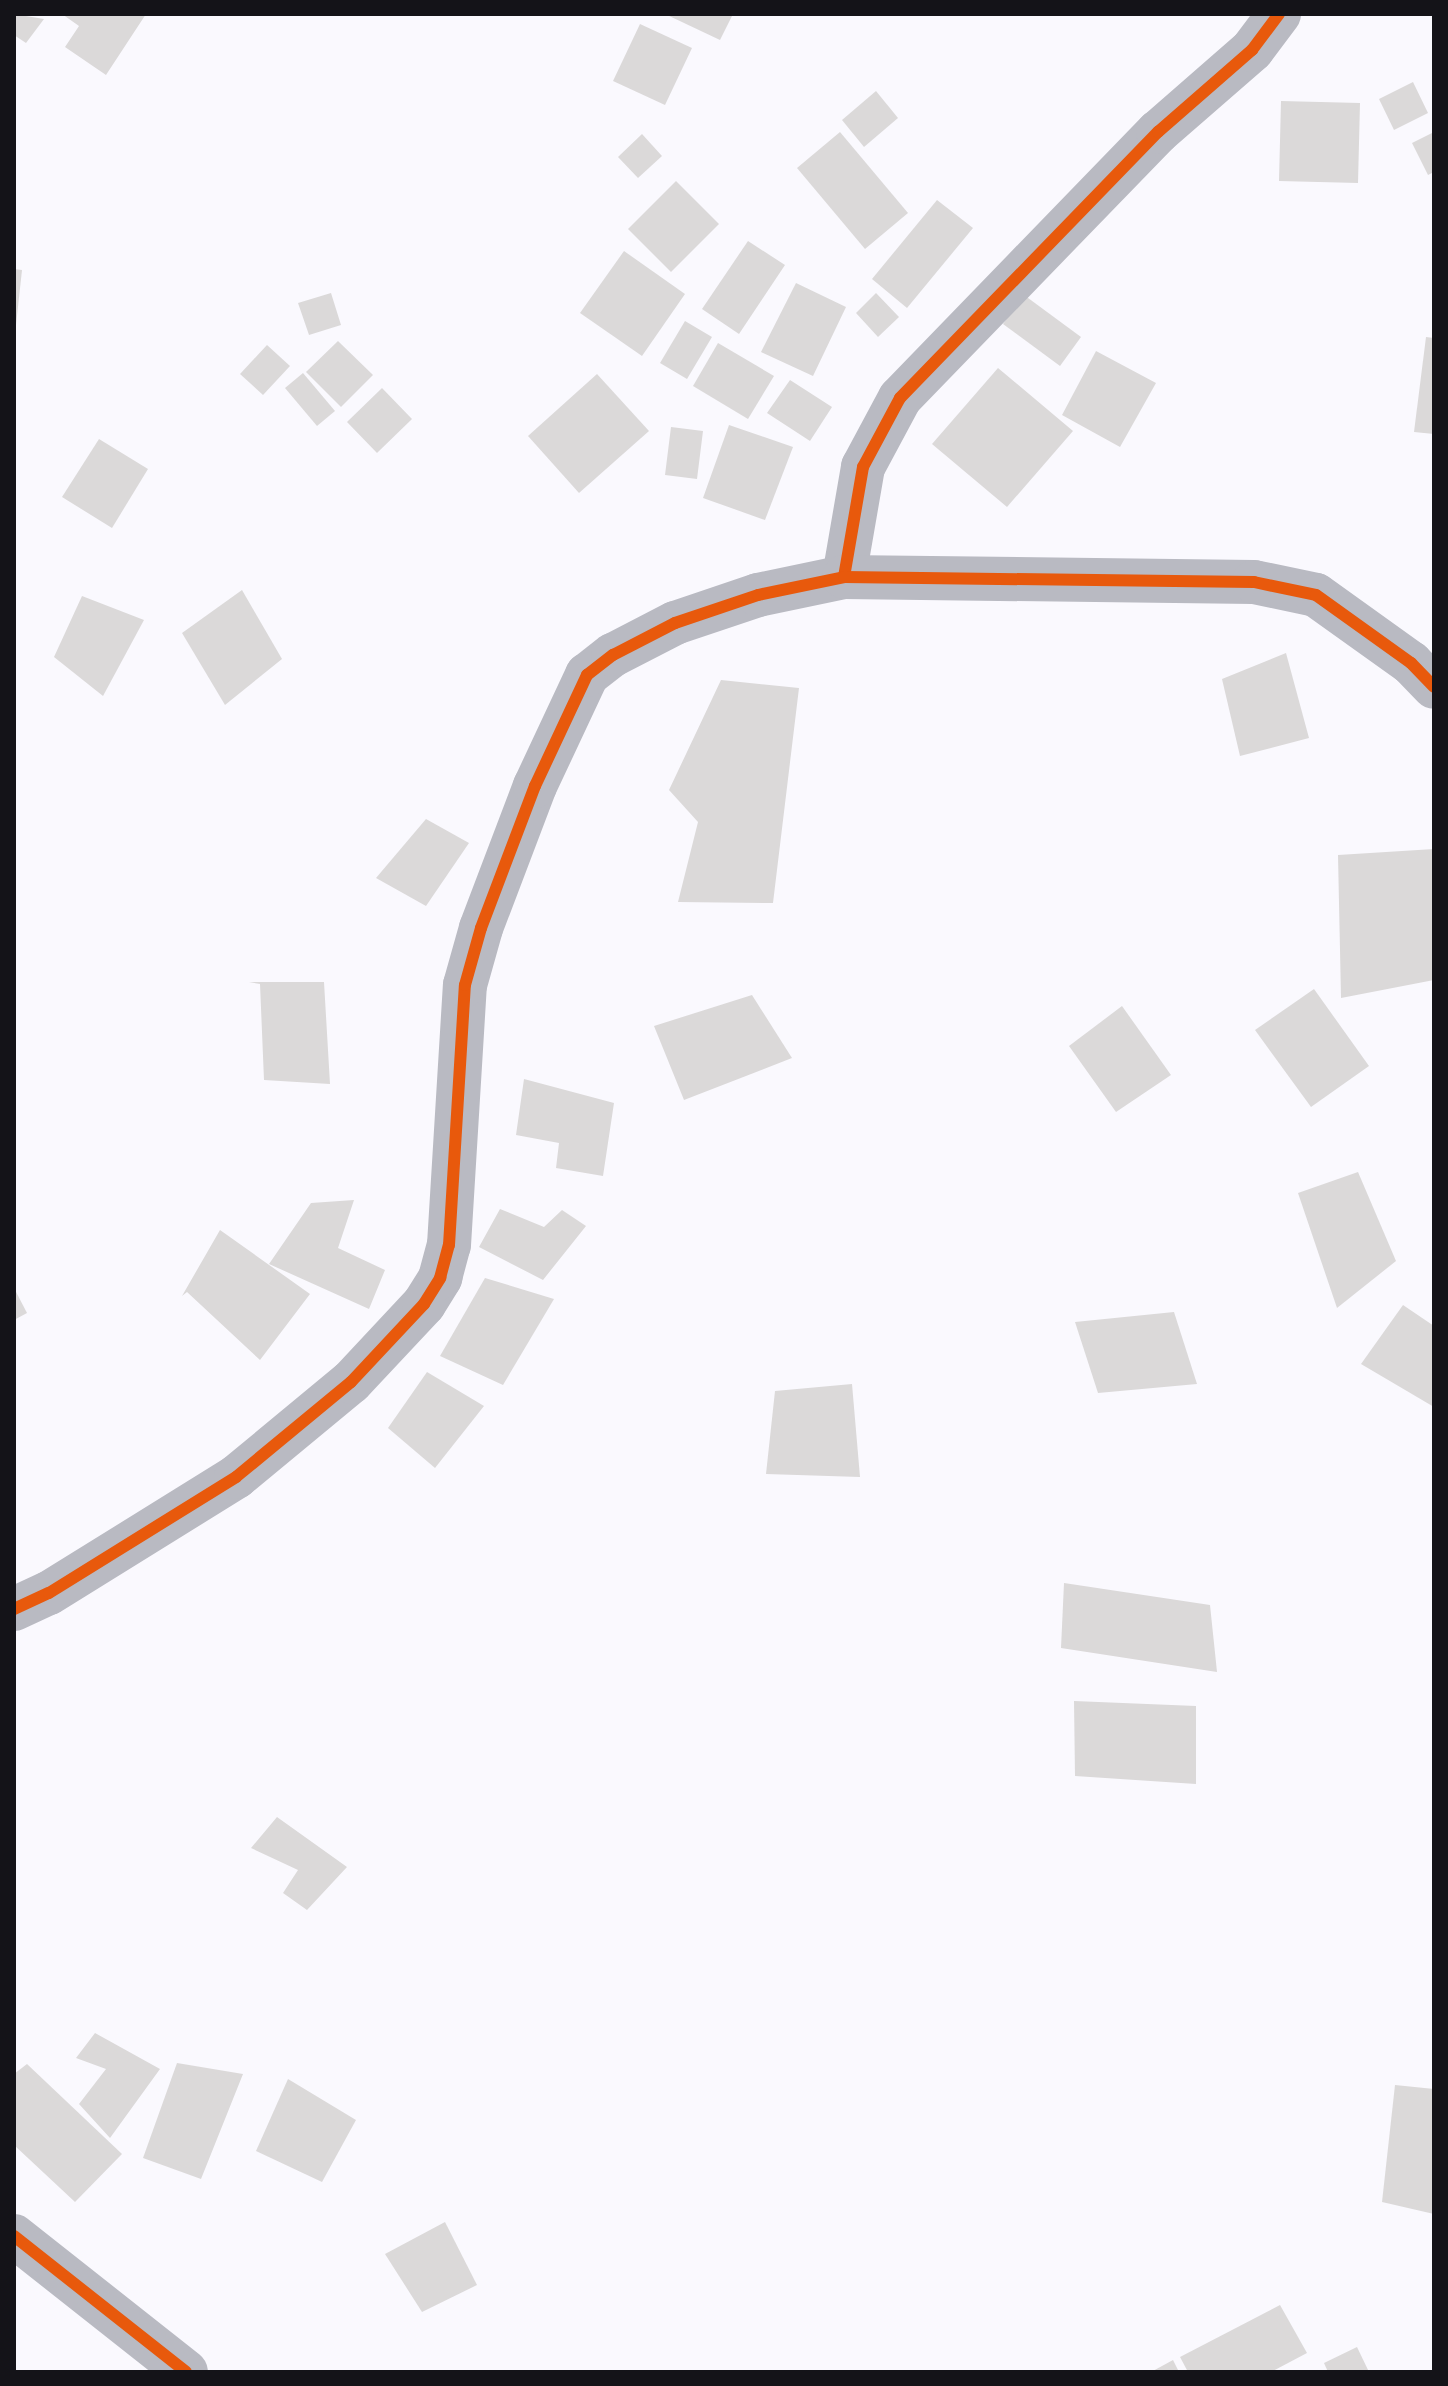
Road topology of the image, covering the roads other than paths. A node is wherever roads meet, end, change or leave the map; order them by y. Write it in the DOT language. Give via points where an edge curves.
graph roads {
  1 [pos="1279,14"];
  2 [pos="844,577"];
  3 [pos="1434,687"];
  4 [pos="14,1609"];
  5 [pos="14,2236"];
  6 [pos="186,2372"];
  1 -- 2 [label="street" via="1252,50 1158,132 900,398 863,467"];
  2 -- 3 [label="street" via="1281,584 1316,595 1411,663"];
  2 -- 4 [label="street" via="758,595 675,623 587,675 535,786 465,985 449,1245 440,1278 424,1304 351,1382 236,1477 49,1593"];
  5 -- 6 [label="street"];
}
